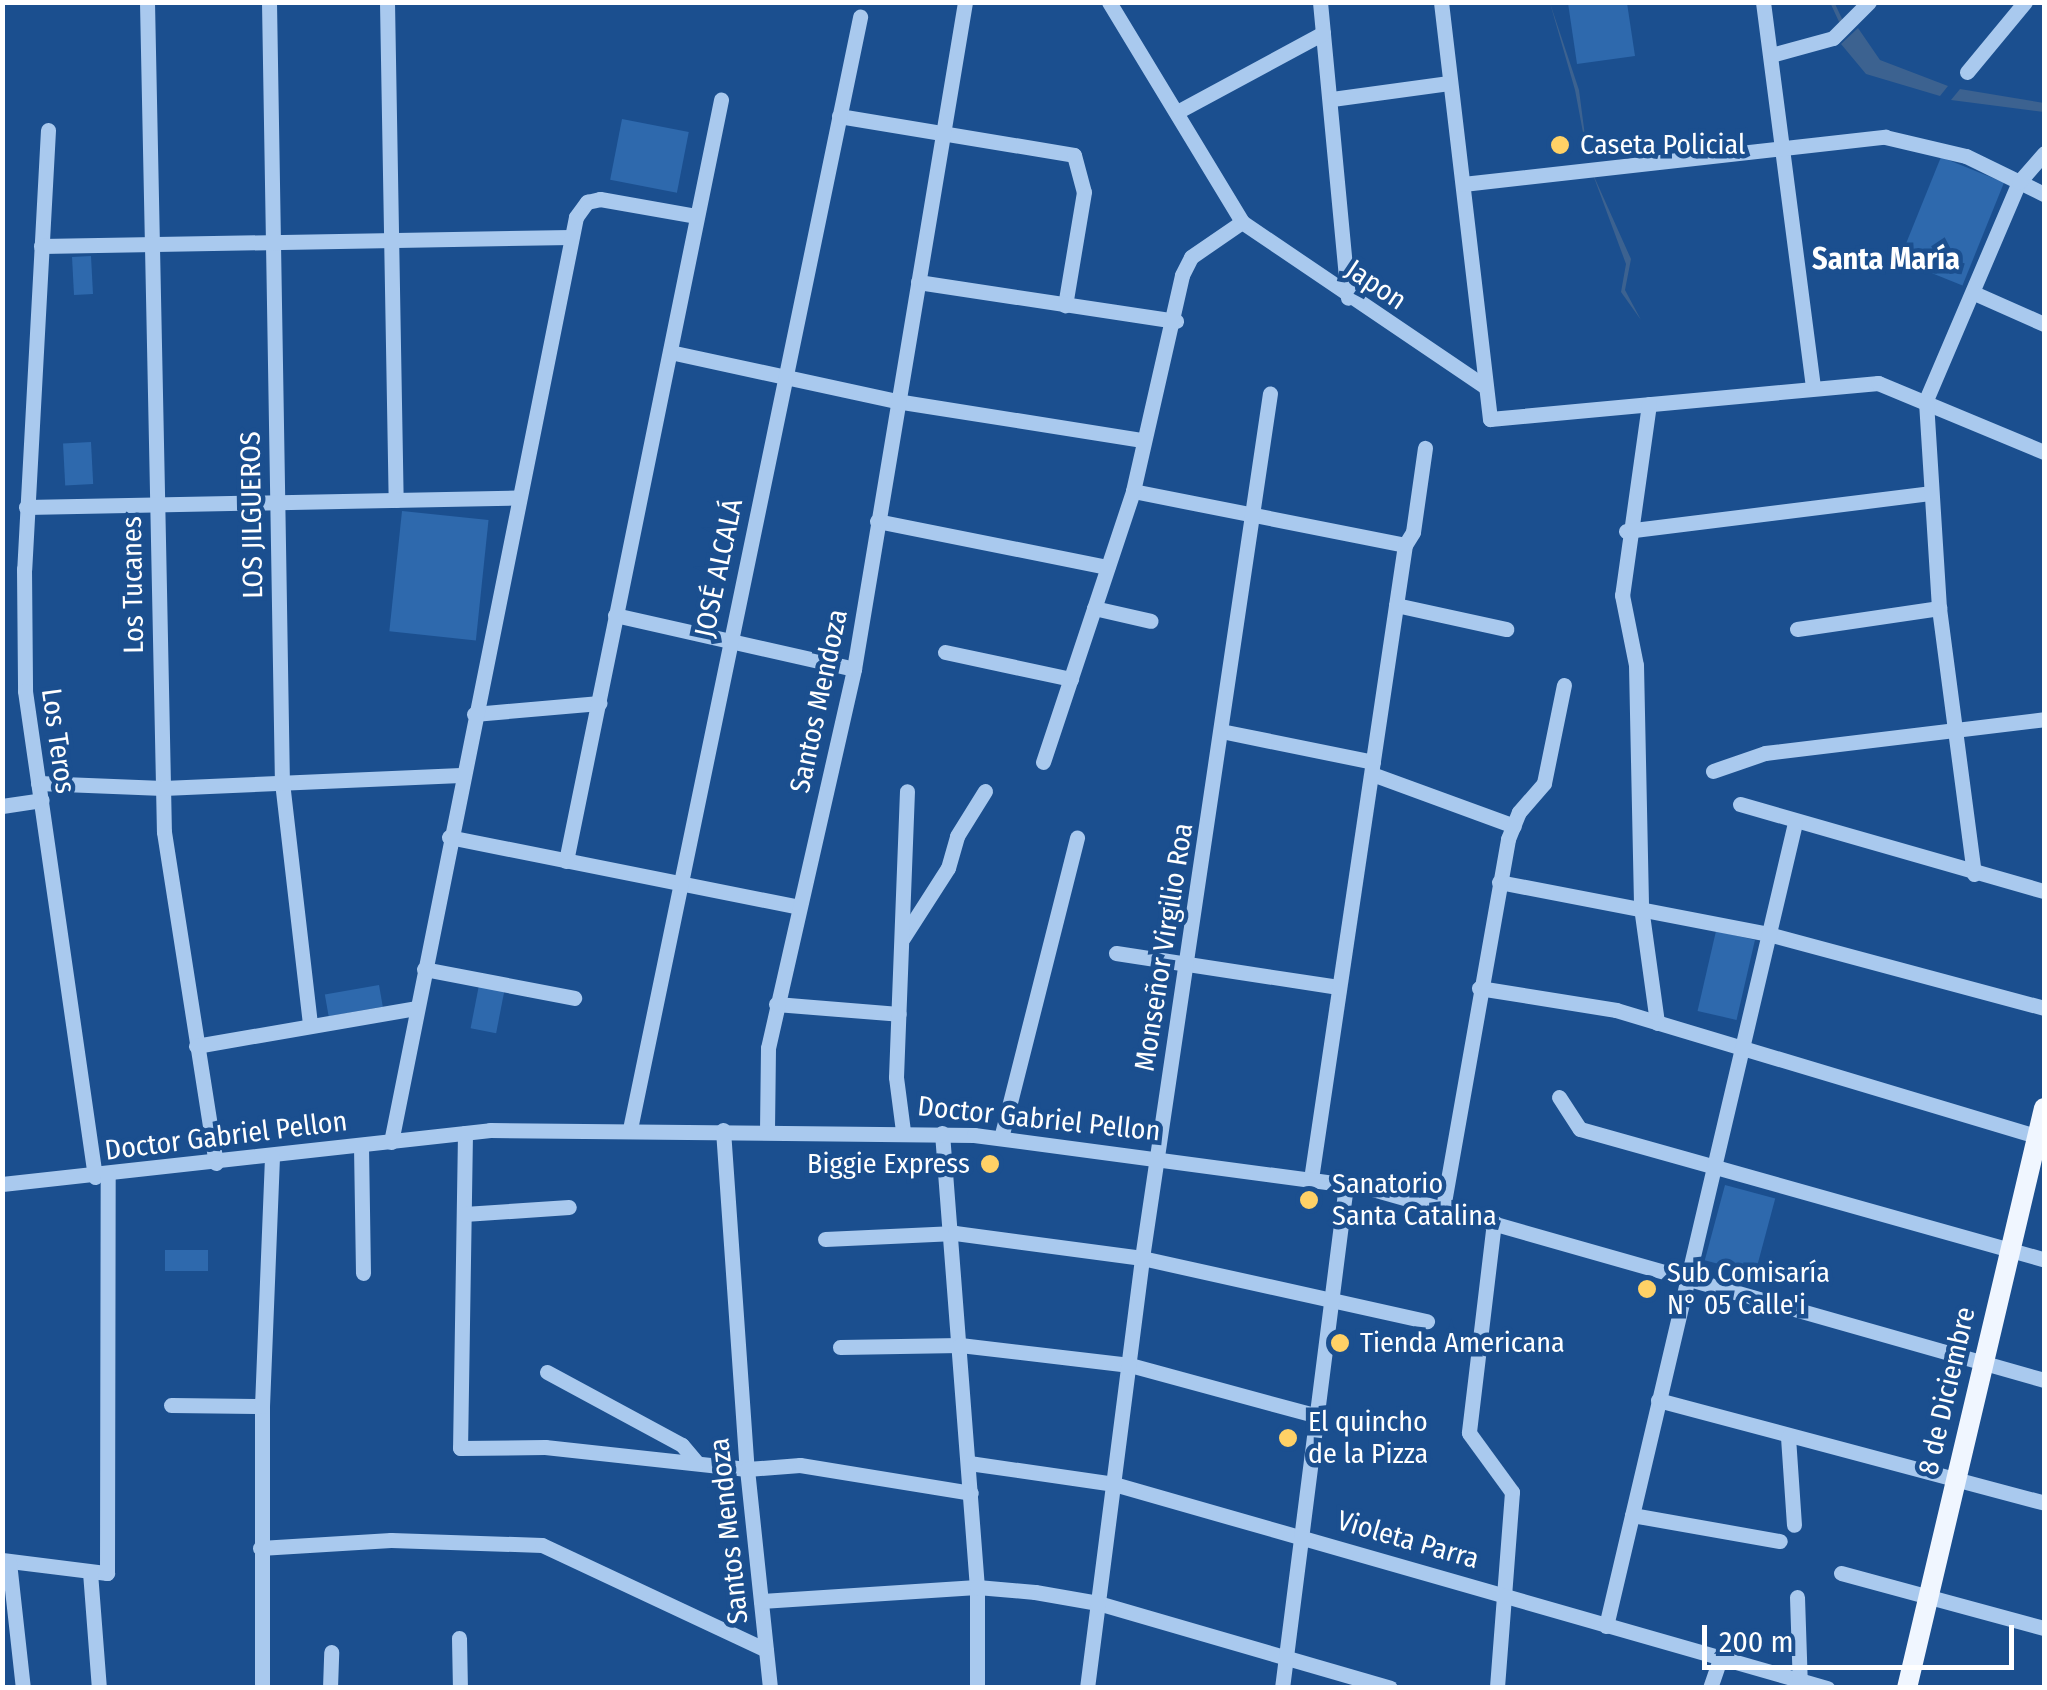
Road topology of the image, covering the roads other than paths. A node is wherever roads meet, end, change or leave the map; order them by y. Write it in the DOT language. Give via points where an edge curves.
graph roads {
  1 [pos="147,2"];
  2 [pos="268,2"];
  3 [pos="387,2"];
  4 [pos="965,2"];
  5 [pos="1132,2"];
  6 [pos="1320,2"];
  7 [pos="1440,2"];
  8 [pos="1763,2"];
  9 [pos="1869,2"];
  10 [pos="2026,2"];
  11 [pos="1112,7"];
  12 [pos="860,17"];
  13 [pos="1323,32"];
  14 [pos="1772,55"];
  15 [pos="1967,72"];
  16 [pos="1449,83"];
  17 [pos="1332,99"];
  18 [pos="721,100"];
  19 [pos="1178,112"];
  20 [pos="839,116"];
  21 [pos="48,130"];
  22 [pos="946,132"];
  23 [pos="1783,145"];
  24 [pos="2044,152"];
  25 [pos="2019,182"];
  26 [pos="1463,184"];
  27 [pos="2044,194"];
  28 [pos="696,216"];
  29 [pos="1242,222"];
  30 [pos="392,238"];
  31 [pos="571,238"];
  32 [pos="271,240"];
  33 [pos="154,243"];
  34 [pos="40,246"];
  35 [pos="918,282"];
  36 [pos="1974,293"];
  37 [pos="1348,298"];
  38 [pos="1064,306"];
  39 [pos="1176,322"];
  40 [pos="2044,324"];
  41 [pos="670,352"];
  42 [pos="786,378"];
  43 [pos="1484,386"];
  44 [pos="1812,386"];
  45 [pos="1270,393"];
  46 [pos="1926,400"];
  47 [pos="896,401"];
  48 [pos="1648,404"];
  49 [pos="1141,440"];
  50 [pos="1425,448"];
  51 [pos="2044,452"];
  52 [pos="1132,491"];
  53 [pos="1930,493"];
  54 [pos="516,498"];
  55 [pos="396,500"];
  56 [pos="277,507"];
  57 [pos="26,508"];
  58 [pos="156,508"];
  59 [pos="1254,516"];
  60 [pos="878,521"];
  61 [pos="1626,531"];
  62 [pos="1404,545"];
  63 [pos="1108,567"];
  64 [pos="1396,605"];
  65 [pos="1094,608"];
  66 [pos="1940,608"];
  67 [pos="615,615"];
  68 [pos="1152,621"];
  69 [pos="1506,629"];
  70 [pos="1797,629"];
  71 [pos="728,639"];
  72 [pos="945,652"];
  73 [pos="854,669"];
  74 [pos="1070,679"];
  75 [pos="1564,686"];
  76 [pos="600,703"];
  77 [pos="474,714"];
  78 [pos="2044,718"];
  79 [pos="1955,730"];
  80 [pos="1221,731"];
  81 [pos="1043,762"];
  82 [pos="1372,768"];
  83 [pos="1714,770"];
  84 [pos="462,775"];
  85 [pos="282,782"];
  86 [pos="38,784"];
  87 [pos="163,788"];
  88 [pos="907,790"];
  89 [pos="985,791"];
  90 [pos="42,800"];
  91 [pos="1740,804"];
  92 [pos="2,806"];
  93 [pos="1795,823"];
  94 [pos="1514,826"];
  95 [pos="449,837"];
  96 [pos="1077,837"];
  97 [pos="566,862"];
  98 [pos="1974,874"];
  99 [pos="1499,882"];
  100 [pos="681,886"];
  101 [pos="2044,891"];
  102 [pos="799,907"];
  103 [pos="1640,907"];
  104 [pos="1768,934"];
  105 [pos="902,942"];
  106 [pos="1116,953"];
  107 [pos="1188,963"];
  108 [pos="424,970"];
  109 [pos="1338,987"];
  110 [pos="1479,988"];
  111 [pos="574,998"];
  112 [pos="776,1004"];
  113 [pos="416,1008"];
  114 [pos="2044,1008"];
  115 [pos="899,1014"];
  116 [pos="1657,1023"];
  117 [pos="310,1024"];
  118 [pos="196,1046"];
  119 [pos="1740,1046"];
  120 [pos="1559,1097"];
  121 [pos="2044,1108"];
  122 [pos="630,1129"];
  123 [pos="723,1130"];
  124 [pos="767,1130"];
  125 [pos="903,1131"];
  126 [pos="465,1133"];
  127 [pos="942,1133"];
  128 [pos="2041,1137"];
  129 [pos="1002,1138"];
  130 [pos="391,1142"];
  131 [pos="361,1146"];
  132 [pos="1157,1155"];
  133 [pos="272,1156"];
  134 [pos="216,1163"];
  135 [pos="1710,1166"];
  136 [pos="101,1176"];
  137 [pos="1311,1179"];
  138 [pos="2,1184"];
  139 [pos="1346,1185"];
  140 [pos="569,1207"];
  141 [pos="1443,1208"];
  142 [pos="464,1214"];
  143 [pos="1494,1222"];
  144 [pos="954,1232"];
  145 [pos="825,1239"];
  146 [pos="2011,1248"];
  147 [pos="1142,1258"];
  148 [pos="2044,1258"];
  149 [pos="363,1273"];
  150 [pos="1685,1277"];
  151 [pos="1332,1298"];
  152 [pos="1427,1321"];
  153 [pos="960,1345"];
  154 [pos="840,1347"];
  155 [pos="1981,1364"];
  156 [pos="1130,1366"];
  157 [pos="547,1372"];
  158 [pos="2044,1380"];
  159 [pos="1658,1400"];
  160 [pos="170,1405"];
  161 [pos="262,1406"];
  162 [pos="1314,1415"];
  163 [pos="1788,1437"];
  164 [pos="697,1463"];
  165 [pos="968,1463"];
  166 [pos="746,1469"];
  167 [pos="1956,1475"];
  168 [pos="1114,1484"];
  169 [pos="971,1493"];
  170 [pos="2044,1503"];
  171 [pos="1632,1516"];
  172 [pos="1794,1525"];
  173 [pos="1300,1534"];
  174 [pos="1780,1540"];
  175 [pos="260,1548"];
  176 [pos="6,1561"];
  177 [pos="90,1572"];
  178 [pos="1841,1573"];
  179 [pos="977,1587"];
  180 [pos="1504,1594"];
  181 [pos="1928,1595"];
  182 [pos="1797,1597"];
  183 [pos="761,1601"];
  184 [pos="1098,1602"];
  185 [pos="1606,1626"];
  186 [pos="2044,1628"];
  187 [pos="459,1638"];
  188 [pos="766,1650"];
  189 [pos="331,1652"];
  190 [pos="1286,1653"];
  191 [pos="1720,1656"];
  192 [pos="1800,1683"];
  193 [pos="23,1688"];
  194 [pos="99,1688"];
  195 [pos="262,1688"];
  196 [pos="330,1688"];
  197 [pos="460,1688"];
  198 [pos="770,1688"];
  199 [pos="977,1688"];
  200 [pos="1087,1688"];
  201 [pos="1282,1688"];
  202 [pos="1390,1688"];
  203 [pos="1497,1688"];
  204 [pos="1710,1688"];
  205 [pos="1828,1688"];
  206 [pos="1908,1688"];
  1 -- 33 [label="street, Los Tucanes"];
  2 -- 32 [label="street, LOS JILGUEROS"];
  3 -- 30 [label="street"];
  4 -- 22 [label="street, Santos Mendoza"];
  5 -- 11 [label="street"];
  6 -- 13 [label="street"];
  7 -- 16 [label="street"];
  8 -- 14 [label="street"];
  9 -- 14 [label="street" via="1833,38"];
  10 -- 15 [label="street"];
  11 -- 19 [label="street"];
  12 -- 20 [label="street, JOSÉ ALCALÁ"];
  13 -- 17 [label="street"];
  13 -- 19 [label="street"];
  14 -- 23 [label="street"];
  16 -- 17 [label="street"];
  16 -- 26 [label="street"];
  17 -- 37 [label="street"];
  18 -- 28 [label="street"];
  19 -- 29 [label="street"];
  20 -- 22 [label="street"];
  20 -- 42 [label="street, JOSÉ ALCALÁ"];
  21 -- 34 [label="street, Los Teros"];
  22 -- 35 [label="street, Santos Mendoza"];
  22 -- 38 [label="street" via="1074,156 1084,192"];
  23 -- 25 [label="street" via="1913,140"];
  23 -- 26 [label="street"];
  23 -- 44 [label="street"];
  24 -- 25 [label="street"];
  25 -- 27 [label="street"];
  25 -- 36 [label="street"];
  26 -- 43 [label="street"];
  28 -- 31 [label="street" via="593,199 582,206"];
  28 -- 41 [label="street"];
  29 -- 37 [label="street, Japon"];
  29 -- 39 [label="street" via="1191,258"];
  30 -- 31 [label="street"];
  30 -- 32 [label="street"];
  30 -- 55 [label="street"];
  31 -- 54 [label="street"];
  32 -- 33 [label="street"];
  32 -- 56 [label="street, LOS JILGUEROS"];
  33 -- 34 [label="street"];
  33 -- 58 [label="street, Los Tucanes"];
  34 -- 57 [label="street, Los Teros"];
  35 -- 38 [label="street"];
  35 -- 47 [label="street, Santos Mendoza"];
  36 -- 40 [label="street"];
  36 -- 46 [label="street"];
  37 -- 43 [label="street, Japon"];
  38 -- 39 [label="street"];
  39 -- 49 [label="street"];
  41 -- 42 [label="street"];
  41 -- 67 [label="street"];
  42 -- 47 [label="street"];
  42 -- 71 [label="street, JOSÉ ALCALÁ"];
  43 -- 48 [label="street" via="1492,420"];
  44 -- 46 [label="street" via="1878,383"];
  44 -- 48 [label="street"];
  45 -- 59 [label="street, Monseñor Virgilio Roa"];
  46 -- 51 [label="street"];
  46 -- 53 [label="street"];
  47 -- 49 [label="street"];
  47 -- 60 [label="street, Santos Mendoza"];
  48 -- 61 [label="street"];
  49 -- 52 [label="street"];
  50 -- 62 [label="street" via="1413,532"];
  52 -- 59 [label="street"];
  52 -- 63 [label="street"];
  53 -- 61 [label="street"];
  53 -- 66 [label="street"];
  54 -- 55 [label="street"];
  54 -- 77 [label="street"];
  55 -- 56 [label="street"];
  56 -- 58 [label="street"];
  56 -- 85 [label="street, LOS JILGUEROS"];
  57 -- 58 [label="street"];
  57 -- 86 [label="street, Los Teros" via="23,657"];
  58 -- 87 [label="street, Los Tucanes"];
  59 -- 62 [label="street"];
  59 -- 80 [label="street, Monseñor Virgilio Roa"];
  60 -- 63 [label="street"];
  60 -- 73 [label="street, Santos Mendoza"];
  61 -- 103 [label="street" via="1622,595 1636,664"];
  62 -- 64 [label="street"];
  63 -- 65 [label="street"];
  64 -- 69 [label="street"];
  64 -- 82 [label="street"];
  65 -- 68 [label="street"];
  65 -- 74 [label="street"];
  66 -- 70 [label="street"];
  66 -- 79 [label="street"];
  67 -- 71 [label="street"];
  67 -- 76 [label="street"];
  71 -- 73 [label="street"];
  71 -- 100 [label="street, JOSÉ ALCALÁ"];
  72 -- 74 [label="street"];
  73 -- 102 [label="street, Santos Mendoza"];
  74 -- 81 [label="street"];
  75 -- 94 [label="street" via="1544,783"];
  76 -- 77 [label="street"];
  76 -- 97 [label="street"];
  77 -- 84 [label="street"];
  78 -- 79 [label="street"];
  79 -- 83 [label="street" via="1765,753"];
  79 -- 98 [label="street"];
  80 -- 82 [label="street"];
  80 -- 107 [label="street, Monseñor Virgilio Roa"];
  82 -- 94 [label="street"];
  82 -- 109 [label="street"];
  84 -- 85 [label="street"];
  84 -- 95 [label="street"];
  85 -- 87 [label="street"];
  85 -- 117 [label="street, LOS JILGUEROS"];
  86 -- 87 [label="street"];
  86 -- 90 [label="street, Los Teros"];
  87 -- 118 [label="street, Los Tucanes" via="175,926"];
  88 -- 105 [label="street"];
  89 -- 105 [label="street"];
  90 -- 92 [label="street"];
  90 -- 136 [label="street, Los Teros"];
  91 -- 93 [label="street"];
  93 -- 98 [label="street"];
  93 -- 104 [label="street"];
  94 -- 99 [label="street"];
  95 -- 97 [label="street"];
  95 -- 108 [label="street"];
  96 -- 129 [label="street"];
  97 -- 100 [label="street"];
  98 -- 101 [label="street"];
  99 -- 103 [label="street"];
  99 -- 110 [label="street"];
  100 -- 102 [label="street"];
  100 -- 122 [label="street, JOSÉ ALCALÁ"];
  102 -- 112 [label="street, Santos Mendoza"];
  103 -- 104 [label="street"];
  103 -- 116 [label="street"];
  104 -- 114 [label="street"];
  104 -- 119 [label="street"];
  105 -- 115 [label="street"];
  106 -- 107 [label="street"];
  107 -- 109 [label="street"];
  107 -- 132 [label="street, Monseñor Virgilio Roa"];
  108 -- 111 [label="street"];
  108 -- 113 [label="street"];
  109 -- 137 [label="street"];
  110 -- 116 [label="street"];
  110 -- 141 [label="street"];
  112 -- 115 [label="street"];
  112 -- 124 [label="street, Santos Mendoza"];
  113 -- 117 [label="street"];
  113 -- 130 [label="street"];
  115 -- 125 [label="street"];
  116 -- 119 [label="street"];
  117 -- 118 [label="street"];
  118 -- 134 [label="street, Los Tucanes"];
  119 -- 128 [label="street"];
  119 -- 135 [label="street"];
  120 -- 135 [label="street" via="1580,1129"];
  121 -- 128 [label="main road, 8 de Diciembre"];
  122 -- 123 [label="street, Doctor Gabriel Pellon"];
  122 -- 126 [label="street, Doctor Gabriel Pellon"];
  123 -- 124 [label="street, Doctor Gabriel Pellon"];
  123 -- 166 [label="street, Santos Mendoza"];
  124 -- 125 [label="street, Doctor Gabriel Pellon"];
  125 -- 127 [label="street, Doctor Gabriel Pellon"];
  126 -- 130 [label="street, Doctor Gabriel Pellon"];
  126 -- 142 [label="street"];
  127 -- 129 [label="street, Doctor Gabriel Pellon"];
  127 -- 144 [label="street"];
  128 -- 146 [label="main road, 8 de Diciembre"];
  129 -- 132 [label="street, Doctor Gabriel Pellon"];
  130 -- 131 [label="street, Doctor Gabriel Pellon"];
  131 -- 133 [label="street, Doctor Gabriel Pellon"];
  131 -- 149 [label="street"];
  132 -- 137 [label="street, Doctor Gabriel Pellon"];
  132 -- 147 [label="street, Monseñor Virgilio Roa"];
  133 -- 134 [label="street, Doctor Gabriel Pellon"];
  133 -- 161 [label="street"];
  134 -- 136 [label="street, Doctor Gabriel Pellon"];
  135 -- 146 [label="street"];
  135 -- 150 [label="street"];
  136 -- 138 [label="street, Doctor Gabriel Pellon"];
  136 -- 177 [label="street, Los Teros" via="108,1573"];
  137 -- 139 [label="street, Doctor Gabriel Pellon"];
  139 -- 141 [label="street, Doctor Gabriel Pellon"];
  139 -- 151 [label="street"];
  140 -- 142 [label="street"];
  141 -- 143 [label="street, Doctor Gabriel Pellon"];
  142 -- 164 [label="street" via="460,1448 545,1447"];
  143 -- 150 [label="street, Doctor Gabriel Pellon"];
  143 -- 180 [label="street" via="1472,1445 1500,1470 1512,1492"];
  144 -- 145 [label="street"];
  144 -- 147 [label="street"];
  144 -- 153 [label="street"];
  146 -- 148 [label="street"];
  146 -- 155 [label="main road, 8 de Diciembre"];
  147 -- 151 [label="street"];
  147 -- 156 [label="street, Monseñor Virgilio Roa"];
  150 -- 155 [label="street, Doctor Gabriel Pellon"];
  150 -- 159 [label="street"];
  151 -- 152 [label="street"];
  151 -- 162 [label="street"];
  153 -- 154 [label="street"];
  153 -- 156 [label="street"];
  153 -- 165 [label="street"];
  155 -- 158 [label="street, Doctor Gabriel Pellon"];
  155 -- 167 [label="main road, 8 de Diciembre"];
  156 -- 162 [label="street"];
  156 -- 168 [label="street, Monseñor Virgilio Roa"];
  157 -- 164 [label="street" via="682,1445"];
  159 -- 163 [label="street"];
  159 -- 171 [label="street"];
  160 -- 161 [label="street"];
  161 -- 175 [label="street"];
  162 -- 173 [label="street"];
  163 -- 167 [label="street"];
  163 -- 172 [label="street"];
  164 -- 166 [label="street"];
  165 -- 168 [label="street, Violeta Parra"];
  165 -- 169 [label="street"];
  166 -- 169 [label="street" via="800,1466"];
  166 -- 183 [label="street, Santos Mendoza"];
  167 -- 170 [label="street"];
  167 -- 181 [label="main road, 8 de Diciembre"];
  168 -- 173 [label="street, Violeta Parra"];
  168 -- 184 [label="street, Monseñor Virgilio Roa"];
  169 -- 179 [label="street"];
  171 -- 174 [label="street"];
  171 -- 185 [label="street"];
  173 -- 180 [label="street, Violeta Parra"];
  173 -- 190 [label="street"];
  175 -- 188 [label="street" via="391,1540 542,1545"];
  175 -- 195 [label="street"];
  176 -- 177 [label="street"];
  176 -- 193 [label="street"];
  177 -- 194 [label="street"];
  178 -- 181 [label="street"];
  179 -- 183 [label="street"];
  179 -- 184 [label="street"];
  179 -- 199 [label="street"];
  180 -- 185 [label="street, Violeta Parra"];
  180 -- 203 [label="street"];
  181 -- 186 [label="street"];
  181 -- 206 [label="main road, 8 de Diciembre"];
  182 -- 192 [label="street"];
  183 -- 188 [label="street, Santos Mendoza"];
  184 -- 190 [label="street"];
  184 -- 200 [label="street, Monseñor Virgilio Roa"];
  185 -- 191 [label="street, Violeta Parra"];
  187 -- 197 [label="street"];
  188 -- 198 [label="street, Santos Mendoza"];
  189 -- 196 [label="street"];
  190 -- 201 [label="street"];
  190 -- 202 [label="street"];
  191 -- 192 [label="street, Violeta Parra"];
  191 -- 204 [label="street"];
  192 -- 205 [label="street, Violeta Parra"];
}
